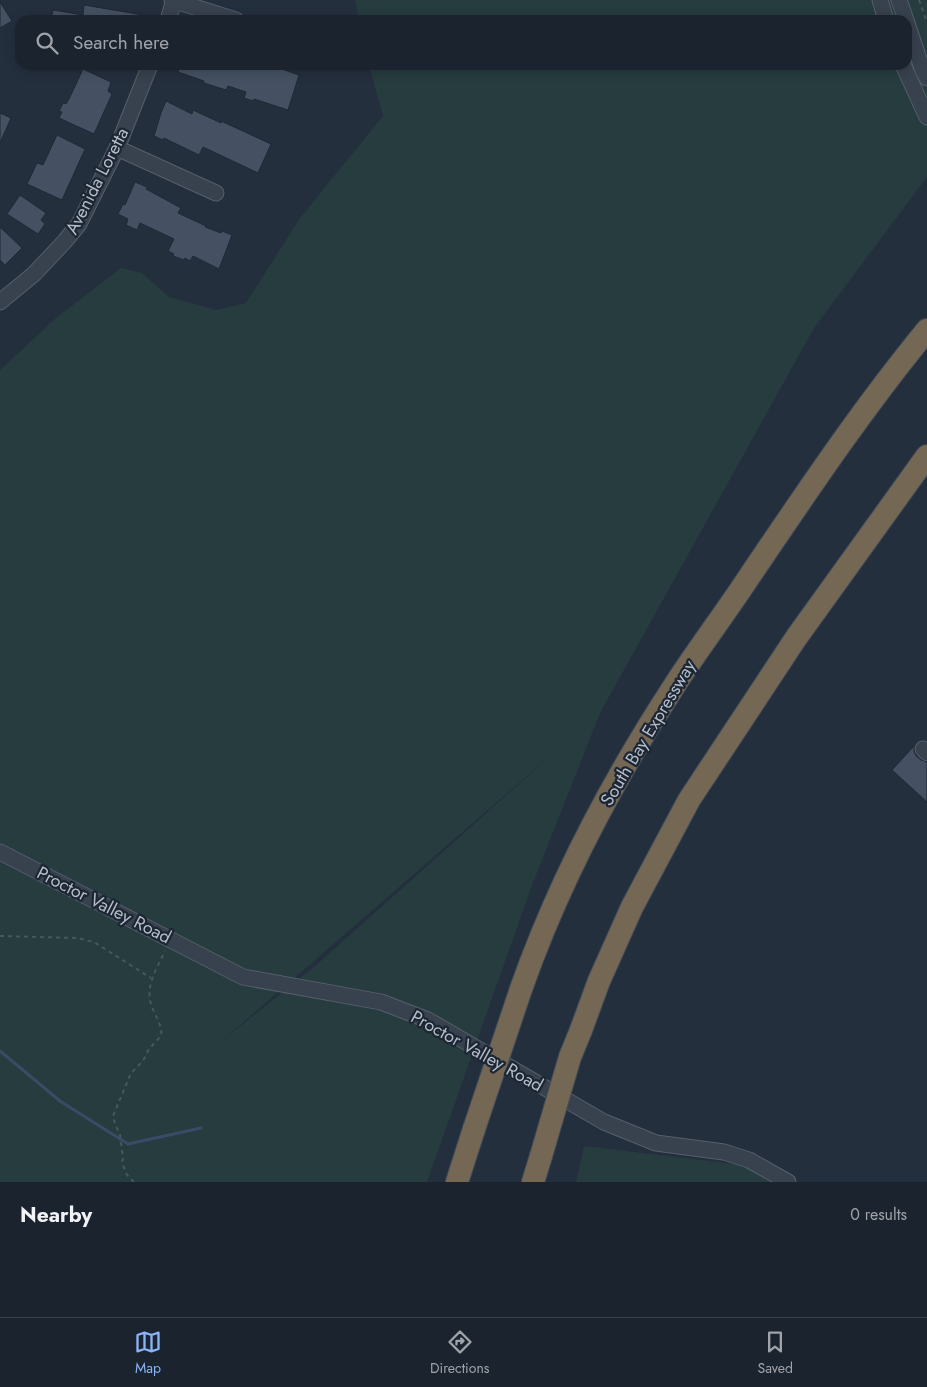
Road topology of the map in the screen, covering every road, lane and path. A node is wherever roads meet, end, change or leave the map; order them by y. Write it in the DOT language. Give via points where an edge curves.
graph roads {
  1 [pos="173,0"];
  2 [pos="880,0"];
  3 [pos="899,0"];
  4 [pos="919,0"];
  5 [pos="169,15"];
  6 [pos="220,15"];
  7 [pos="884,15"];
  8 [pos="904,15"];
  9 [pos="927,22"];
  10 [pos="912,39"];
  11 [pos="148,70"];
  12 [pos="905,70"];
  13 [pos="927,78"];
  14 [pos="927,117"];
  15 [pos="117,148"];
  16 [pos="216,193"];
  17 [pos="0,302"];
  18 [pos="927,330"];
  19 [pos="927,456"];
  20 [pos="0,852"];
  21 [pos="0,936"];
  22 [pos="171,940"];
  23 [pos="152,978"];
  24 [pos="134,1182"];
  25 [pos="457,1182"];
  26 [pos="533,1182"];
  27 [pos="788,1182"];
  1 -- 5 [label="street"];
  1 -- 6 [label="street"];
  2 -- 7 [label="street"];
  3 -- 8 [label="street"];
  4 -- 9 [label="path"];
  10 -- 13 [label="street"];
  11 -- 15 [label="street, Avenida Loretta"];
  12 -- 14 [label="street"];
  15 -- 16 [label="street"];
  15 -- 17 [label="street, Avenida Loretta" via="79,224 44,264"];
  18 -- 25 [label="highway, South Bay Expressway, bridge" via="849,430 697,652 612,792 580,852 532,959"];
  19 -- 26 [label="highway, bridge" via="796,638 689,800 632,907 599,981 570,1057"];
  20 -- 22 [label="street, Proctor Valley Road"];
  21 -- 23 [label="path" via="68,936 94,942"];
  22 -- 23 [label="path"];
  22 -- 27 [label="street, Proctor Valley Road" via="243,977 381,1002 428,1020 604,1122 656,1143 724,1152 749,1160"];
  23 -- 24 [label="path" via="151,1004 161,1036 131,1073 113,1116 120,1135 122,1163"];
}
